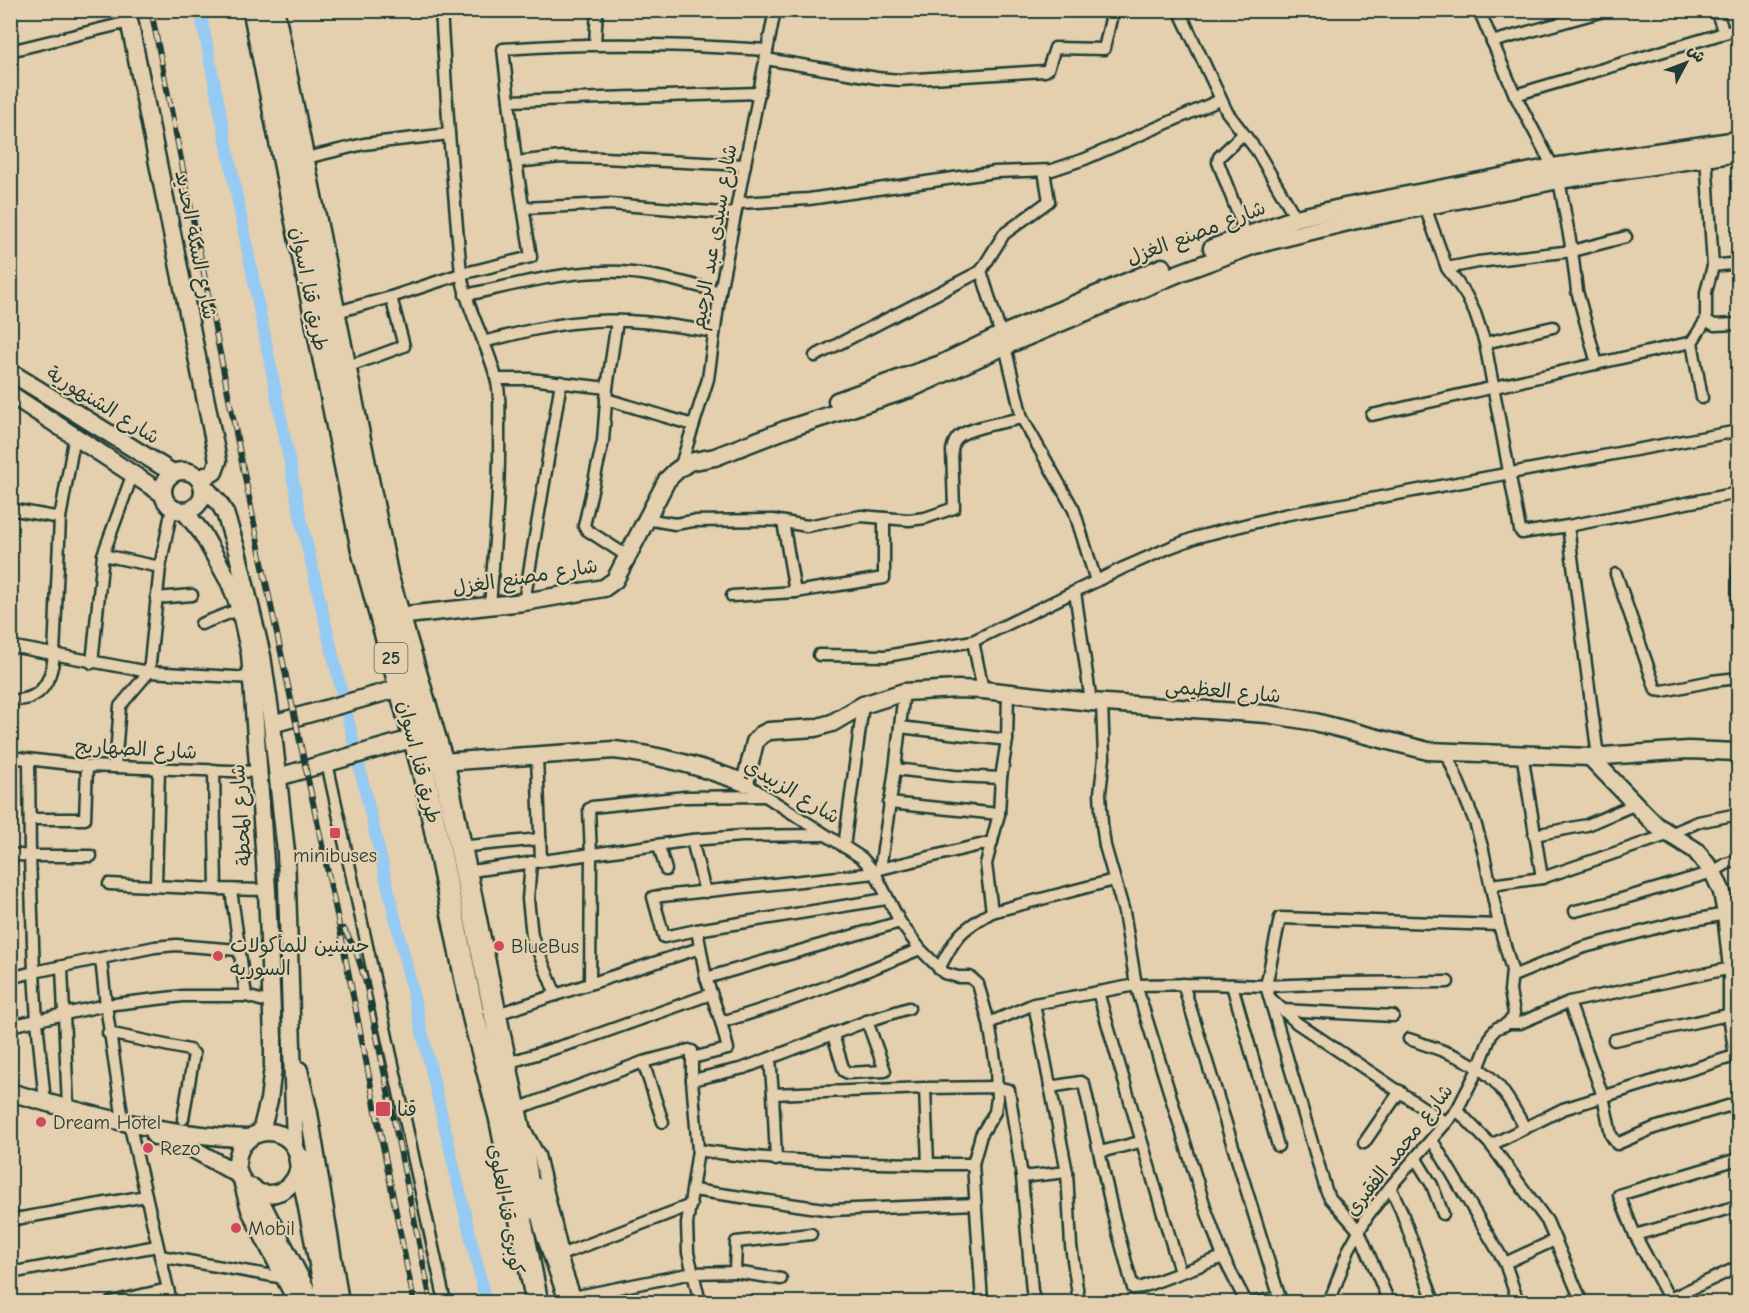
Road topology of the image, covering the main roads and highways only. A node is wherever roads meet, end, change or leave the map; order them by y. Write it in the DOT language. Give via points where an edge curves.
graph roads {
  1 [pos="254,10"];
  2 [pos="273,10"];
  3 [pos="510,1116"];
  4 [pos="297,1152"];
  5 [pos="526,1167"];
  6 [pos="245,1182"];
  7 [pos="577,1300"];
  8 [pos="310,1302"];
  9 [pos="328,1302"];
  10 [pos="523,1302"];
  11 [pos="537,1302"];
  12 [pos="550,1302"];
  1 -- 3 [label="highway, طريق قنا, اسوان / 25" via="362,548 424,774 474,1019"];
  2 -- 3 [label="highway, طريق قنا, اسوان / 25" via="387,576 442,762 504,1064"];
  3 -- 5 [label="highway, طريق قنا, اسوان / 25"];
  3 -- 10 [label="highway, كوبرى قنا العلوى" via="495,1126 492,1145"];
  3 -- 11 [label="highway, طريق قنا, اسوان / 25"];
  4 -- 9 [label="highway"];
  5 -- 7 [label="highway, كوبرى قنا العلوى" via="546,1230"];
  5 -- 12 [label="highway, طريق قنا, اسوان / 25" via="534,1232"];
  6 -- 8 [label="highway"];
}
